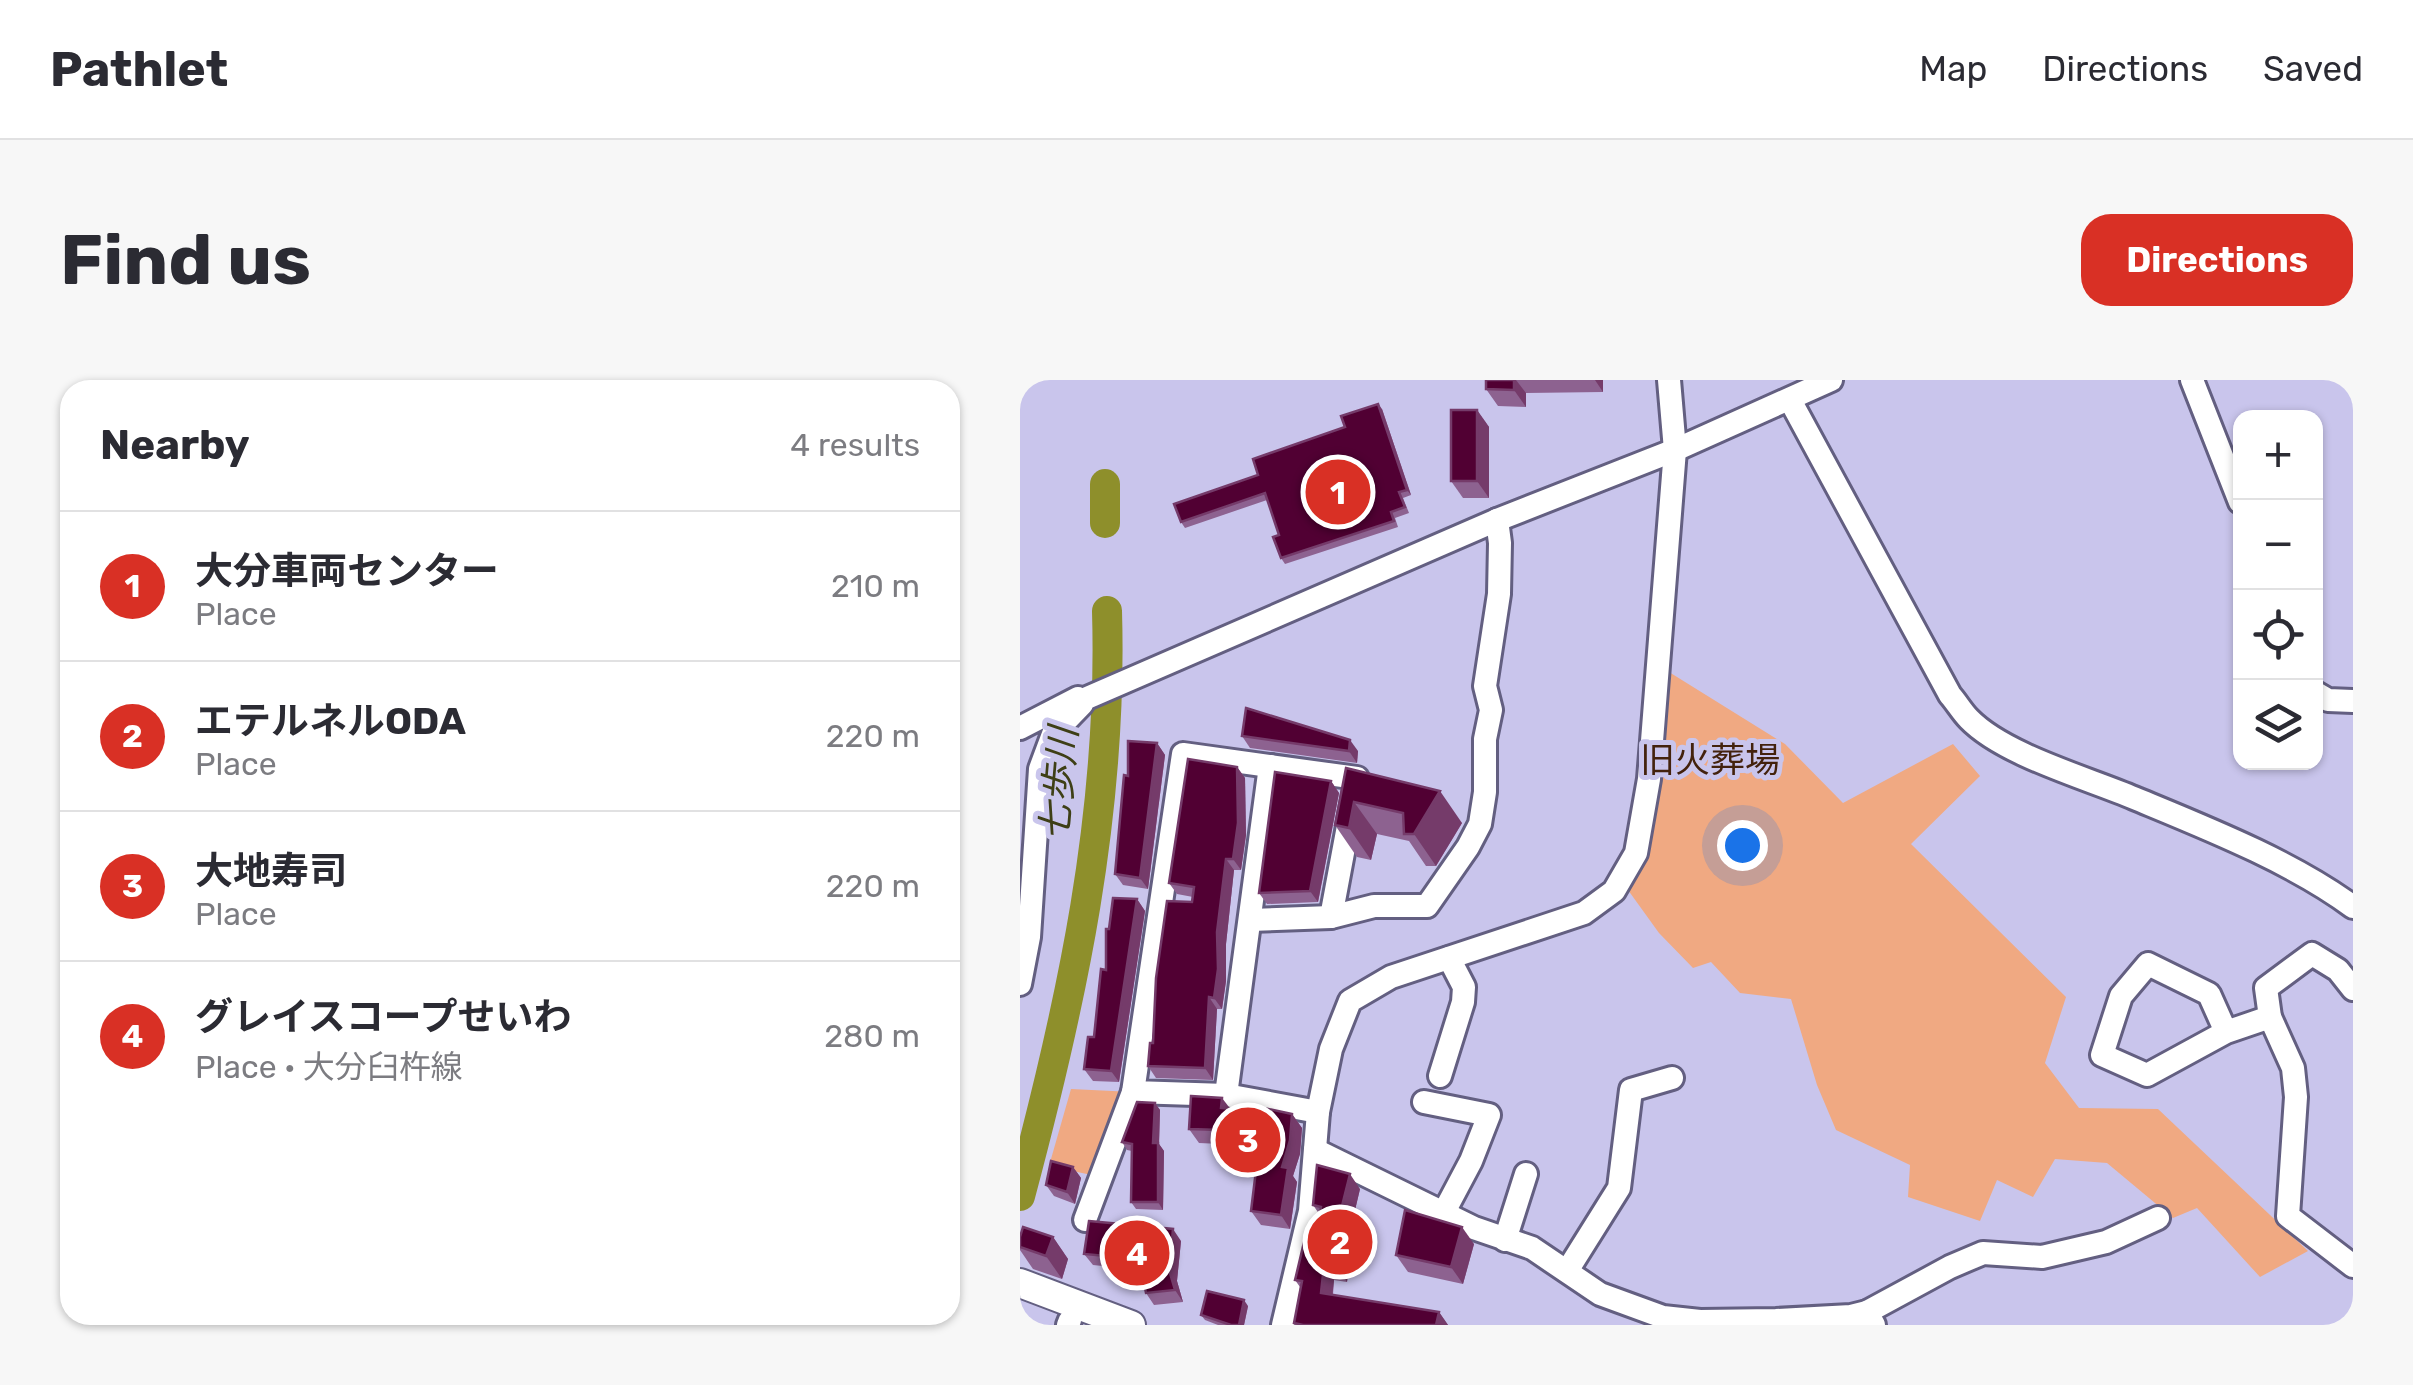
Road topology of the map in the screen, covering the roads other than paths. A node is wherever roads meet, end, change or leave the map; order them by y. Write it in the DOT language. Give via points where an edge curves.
graph roads {
  1 [pos="1668,380"];
  2 [pos="1831,380"];
  3 [pos="2192,380"];
  4 [pos="1790,400"];
  5 [pos="1675,450"];
  6 [pos="2239,500"];
  7 [pos="1496,520"];
  8 [pos="2323,697"];
  9 [pos="1080,701"];
  10 [pos="2353,701"];
  11 [pos="1020,728"];
  12 [pos="1270,766"];
  13 [pos="2353,907"];
  14 [pos="1331,917"];
  15 [pos="1250,920"];
  16 [pos="1449,958"];
  17 [pos="1020,984"];
  18 [pos="2353,988"];
  19 [pos="2270,1017"];
  20 [pos="2226,1032"];
  21 [pos="1440,1076"];
  22 [pos="1672,1078"];
  23 [pos="1134,1092"];
  24 [pos="1226,1095"];
  25 [pos="1424,1102"];
  26 [pos="1318,1112"];
  27 [pos="1315,1150"];
  28 [pos="1526,1174"];
  29 [pos="1444,1212"];
  30 [pos="2158,1218"];
  31 [pos="1085,1220"];
  32 [pos="1505,1240"];
  33 [pos="2353,1266"];
  34 [pos="1567,1271"];
  35 [pos="1020,1283"];
  36 [pos="1020,1303"];
  37 [pos="1870,1318"];
  38 [pos="1663,1321"];
  39 [pos="1074,1324"];
  40 [pos="1131,1325"];
  41 [pos="1283,1325"];
  1 -- 5 [label="street"];
  2 -- 4 [label="street"];
  3 -- 6 [label="street"];
  4 -- 5 [label="street"];
  4 -- 13 [label="street" via="1950,695 1970,720 2045,763 2278,863"];
  5 -- 7 [label="street"];
  5 -- 16 [label="street" via="1649,778 1636,852 1614,892 1584,914"];
  7 -- 9 [label="street"];
  7 -- 14 [label="street" via="1499,594 1485,686 1491,710 1480,824 1427,906 1374,906"];
  8 -- 10 [label="street"];
  9 -- 11 [label="street"];
  9 -- 17 [label="street" via="1053,734 1040,769 1030,937"];
  12 -- 14 [label="street" via="1357,778"];
  12 -- 15 [label="street"];
  12 -- 23 [label="street" via="1183,754"];
  14 -- 15 [label="street"];
  15 -- 24 [label="street"];
  16 -- 21 [label="street" via="1464,987"];
  16 -- 26 [label="street" via="1391,977 1350,1001"];
  18 -- 19 [label="street" via="2312,954 2266,988"];
  19 -- 20 [label="street"];
  19 -- 33 [label="street" via="2294,1068 2288,1216"];
  20 -- 20 [label="street" via="2208,994 2148,964 2121,996 2102,1054 2147,1075"];
  22 -- 34 [label="street" via="1630,1090 1620,1188"];
  23 -- 24 [label="street"];
  23 -- 31 [label="street"];
  24 -- 26 [label="street"];
  25 -- 29 [label="street" via="1489,1116"];
  26 -- 27 [label="street"];
  27 -- 29 [label="street"];
  27 -- 41 [label="street" via="1310,1212"];
  28 -- 32 [label="street"];
  29 -- 32 [label="street"];
  30 -- 37 [label="street" via="2106,1242 2042,1256 1983,1253"];
  32 -- 34 [label="street"];
  34 -- 38 [label="street" via="1600,1294"];
  35 -- 40 [label="main road"];
  36 -- 39 [label="main road"];
  37 -- 38 [label="street"];
}
